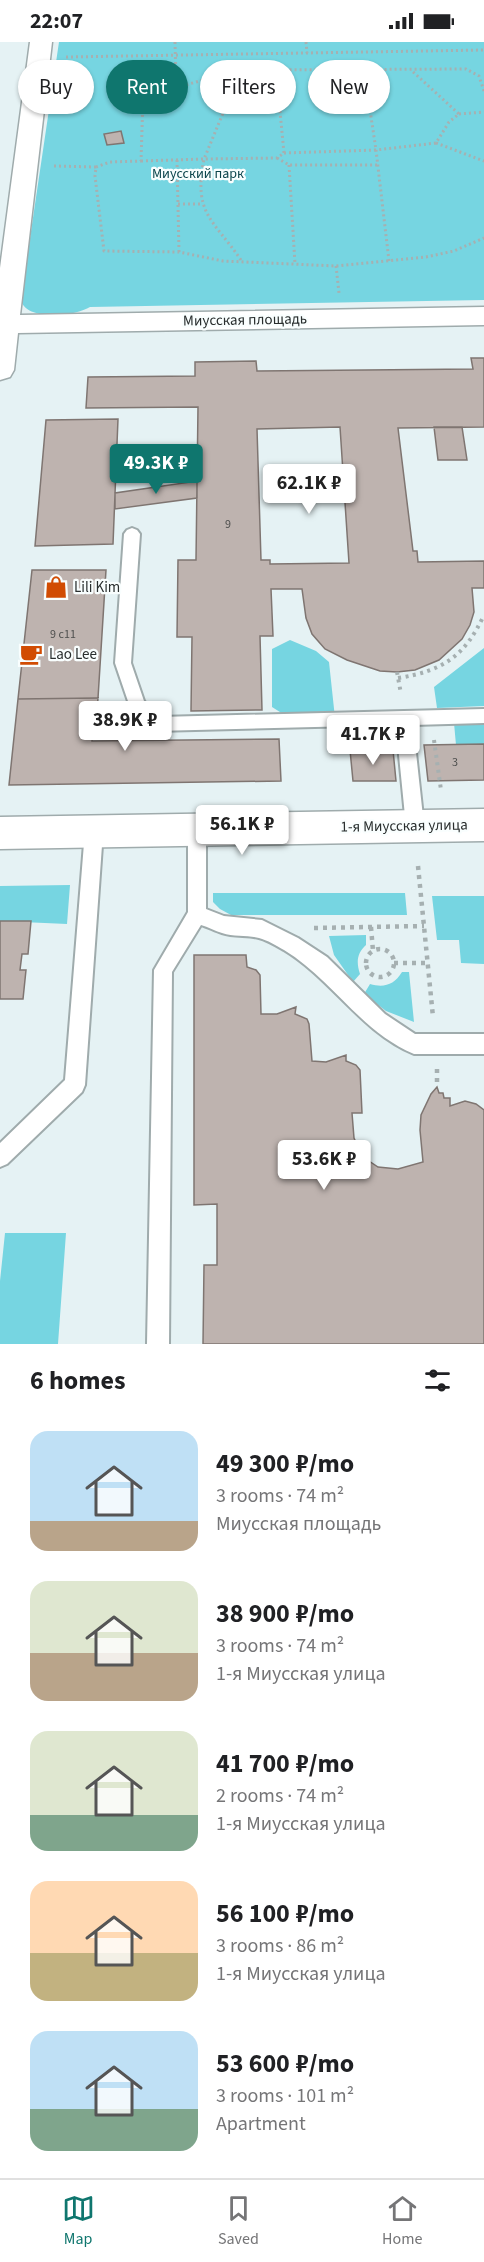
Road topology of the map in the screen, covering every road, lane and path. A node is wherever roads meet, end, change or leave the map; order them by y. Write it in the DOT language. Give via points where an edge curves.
graph roads {
  1 [pos="41,42"];
  2 [pos="175,42"];
  3 [pos="306,42"];
  4 [pos="484,50"];
  5 [pos="307,53"];
  6 [pos="176,55"];
  7 [pos="65,57"];
  8 [pos="176,60"];
  9 [pos="390,70"];
  10 [pos="411,70"];
  11 [pos="484,91"];
  12 [pos="484,112"];
  13 [pos="142,114"];
  14 [pos="224,114"];
  15 [pos="280,114"];
  16 [pos="371,114"];
  17 [pos="459,114"];
  18 [pos="436,143"];
  19 [pos="376,150"];
  20 [pos="284,153"];
  21 [pos="277,158"];
  22 [pos="204,159"];
  23 [pos="177,160"];
  24 [pos="141,161"];
  25 [pos="484,161"];
  26 [pos="289,165"];
  27 [pos="379,165"];
  28 [pos="54,166"];
  29 [pos="96,167"];
  30 [pos="178,204"];
  31 [pos="201,204"];
  32 [pos="484,238"];
  33 [pos="179,252"];
  34 [pos="241,260"];
  35 [pos="389,261"];
  36 [pos="295,264"];
  37 [pos="336,266"];
  38 [pos="339,293"];
  39 [pos="484,316"];
  40 [pos="6,324"];
  41 [pos="0,370"];
  42 [pos="132,534"];
  43 [pos="484,615"];
  44 [pos="398,678"];
  45 [pos="484,716"];
  46 [pos="431,717"];
  47 [pos="404,718"];
  48 [pos="441,790"];
  49 [pos="484,825"];
  50 [pos="415,826"];
  51 [pos="197,830"];
  52 [pos="94,831"];
  53 [pos="0,833"];
  54 [pos="418,866"];
  55 [pos="197,914"];
  56 [pos="424,926"];
  57 [pos="371,927"];
  58 [pos="262,929"];
  59 [pos="373,951"];
  60 [pos="394,963"];
  61 [pos="428,963"];
  62 [pos="484,1044"];
  63 [pos="436,1045"];
  64 [pos="0,1157"];
  65 [pos="158,1344"];
  1 -- 40 [label="street"];
  2 -- 6 [label="path"];
  3 -- 5 [label="path"];
  4 -- 5 [label="path"];
  5 -- 6 [label="path"];
  6 -- 7 [label="path"];
  6 -- 8 [label="path"];
  9 -- 10 [label="path"];
  10 -- 11 [label="path" via="473,70"];
  10 -- 17 [label="path"];
  12 -- 17 [label="path"];
  13 -- 24 [label="path"];
  14 -- 22 [label="path"];
  15 -- 20 [label="path"];
  16 -- 19 [label="path"];
  17 -- 18 [label="path"];
  18 -- 19 [label="path"];
  18 -- 25 [label="path"];
  19 -- 20 [label="path"];
  19 -- 27 [label="path"];
  20 -- 21 [label="path"];
  21 -- 22 [label="path"];
  21 -- 26 [label="path"];
  22 -- 23 [label="path"];
  22 -- 31 [label="path" via="200,173"];
  23 -- 24 [label="path"];
  23 -- 30 [label="path"];
  24 -- 29 [label="path" via="110,162"];
  26 -- 27 [label="path"];
  26 -- 36 [label="path"];
  27 -- 35 [label="path"];
  28 -- 29 [label="path"];
  29 -- 33 [label="path" via="104,251"];
  30 -- 31 [label="path"];
  30 -- 33 [label="path"];
  31 -- 34 [label="path"];
  32 -- 35 [label="path" via="426,257"];
  33 -- 34 [label="path" via="223,261"];
  34 -- 36 [label="path"];
  35 -- 37 [label="path"];
  36 -- 37 [label="path"];
  37 -- 38 [label="path"];
  39 -- 40 [label="street, Миусская площадь"];
  40 -- 41 [label="street"];
  42 -- 47 [label="lane" via="123,663 137,705 155,724"];
  43 -- 44 [label="path" via="471,642 442,666 418,676"];
  45 -- 46 [label="lane"];
  46 -- 47 [label="lane"];
  46 -- 48 [label="path"];
  47 -- 50 [label="lane"];
  49 -- 50 [label="street, 1-я Миусская улица"];
  50 -- 51 [label="street, 1-я Миусская улица"];
  51 -- 52 [label="street, 1-я Миусская улица"];
  51 -- 55 [label="lane"];
  52 -- 53 [label="street, 1-я Миусская улица"];
  52 -- 64 [label="lane" via="75,1084"];
  54 -- 56 [label="path"];
  55 -- 58 [label="lane" via="224,925"];
  55 -- 65 [label="lane" via="164,970"];
  56 -- 57 [label="path"];
  56 -- 61 [label="path"];
  57 -- 58 [label="path"];
  57 -- 59 [label="path"];
  58 -- 63 [label="lane" via="320,964 401,1038 414,1044"];
  59 -- 60 [label="path" via="387,952"];
  59 -- 60 [label="path" via="366,962 372,974 385,977 392,972"];
  60 -- 61 [label="path"];
  61 -- 63 [label="path"];
  62 -- 63 [label="lane"];
}
